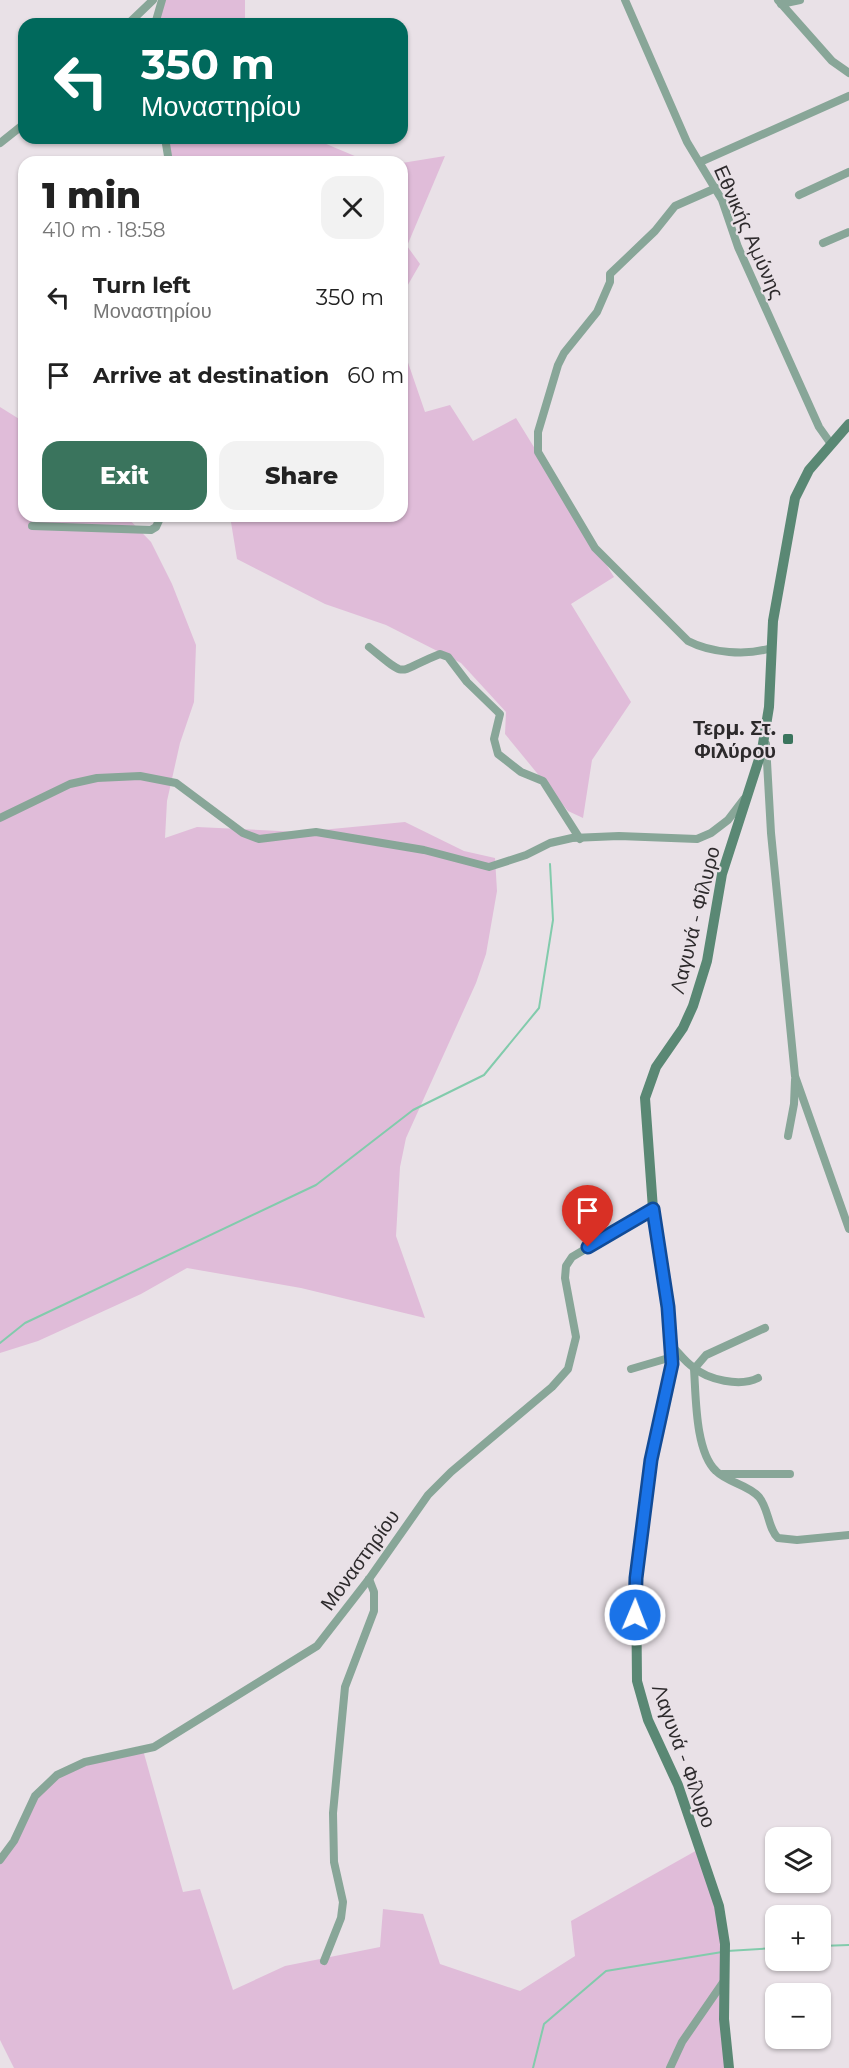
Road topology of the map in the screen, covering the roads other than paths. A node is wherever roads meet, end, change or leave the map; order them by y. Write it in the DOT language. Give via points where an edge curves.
graph roads {
  1 [pos="153,0"];
  2 [pos="162,0"];
  3 [pos="625,0"];
  4 [pos="800,0"];
  5 [pos="779,2"];
  6 [pos="134,18"];
  7 [pos="157,18"];
  8 [pos="849,73"];
  9 [pos="849,96"];
  10 [pos="18,129"];
  11 [pos="0,143"];
  12 [pos="700,162"];
  13 [pos="849,172"];
  14 [pos="716,189"];
  15 [pos="799,195"];
  16 [pos="849,232"];
  17 [pos="823,243"];
  18 [pos="849,424"];
  19 [pos="831,444"];
  20 [pos="158,522"];
  21 [pos="33,526"];
  22 [pos="369,647"];
  23 [pos="771,648"];
  24 [pos="765,736"];
  25 [pos="749,793"];
  26 [pos="0,818"];
  27 [pos="580,839"];
  28 [pos="795,1076"];
  29 [pos="788,1136"];
  30 [pos="653,1209"];
  31 [pos="849,1229"];
  32 [pos="765,1328"];
  33 [pos="672,1351"];
  34 [pos="631,1369"];
  35 [pos="694,1369"];
  36 [pos="758,1378"];
  37 [pos="720,1474"];
  38 [pos="790,1474"];
  39 [pos="849,1535"];
  40 [pos="369,1579"];
  41 [pos="0,1860"];
  42 [pos="324,1961"];
  43 [pos="724,1981"];
  44 [pos="670,2068"];
  45 [pos="729,2068"];
  1 -- 6 [label="street"];
  2 -- 7 [label="street"];
  3 -- 12 [label="street, Εθνικής Αμύνης" via="687,142"];
  4 -- 5 [label="street"];
  5 -- 8 [label="street" via="832,61"];
  9 -- 12 [label="street"];
  10 -- 11 [label="street"];
  12 -- 14 [label="street, Εθνικής Αμύνης"];
  13 -- 15 [label="street"];
  14 -- 19 [label="street, Εθνικής Αμύνης" via="764,306 819,427"];
  14 -- 23 [label="street" via="675,206 610,274 597,312 564,353 536,442 544,465 595,548 688,641 743,653"];
  16 -- 17 [label="street"];
  18 -- 19 [label="street, Λαγυνά - Φίλυρο"];
  19 -- 23 [label="street, Λαγυνά - Φίλυρο" via="805,475 795,498"];
  20 -- 21 [label="street" via="151,530"];
  22 -- 27 [label="street" via="388,665 404,671 440,654 448,657 500,714 494,739 498,754 521,772 543,781"];
  23 -- 24 [label="street, Λαγυνά - Φίλυρο"];
  24 -- 25 [label="street, Λαγυνά - Φίλυρο"];
  24 -- 28 [label="street"];
  25 -- 27 [label="street" via="728,820 697,839"];
  25 -- 30 [label="street, Λαγυνά - Φίλυρο" via="722,874 707,961 693,1006 646,1091"];
  26 -- 27 [label="street" via="70,784 140,776 176,783 243,833 259,839 316,832 424,850 489,867 550,843"];
  28 -- 29 [label="street"];
  28 -- 31 [label="street"];
  30 -- 33 [label="street, Λαγυνά - Φίλυρο"];
  30 -- 40 [label="street, Μοναστηρίου" via="572,1257 565,1278 576,1337 568,1370 440,1482 401,1530"];
  32 -- 35 [label="street" via="706,1355"];
  33 -- 34 [label="street"];
  33 -- 35 [label="street"];
  33 -- 43 [label="street, Λαγυνά - Φίλυρο" via="671,1376 656,1432 636,1578 637,1681 648,1720 678,1785 719,1906"];
  35 -- 36 [label="street" via="742,1383"];
  35 -- 37 [label="street" via="701,1442 706,1457"];
  37 -- 38 [label="street"];
  37 -- 39 [label="street" via="758,1496 778,1538"];
  40 -- 41 [label="street, Μοναστηρίου" via="307,1654 154,1747 85,1762 45,1783"];
  40 -- 42 [label="street" via="374,1611 345,1687 333,1813 334,1862 343,1902"];
  43 -- 44 [label="street" via="682,2042"];
  43 -- 45 [label="street, Λαγυνά - Φίλυρο"];
}
